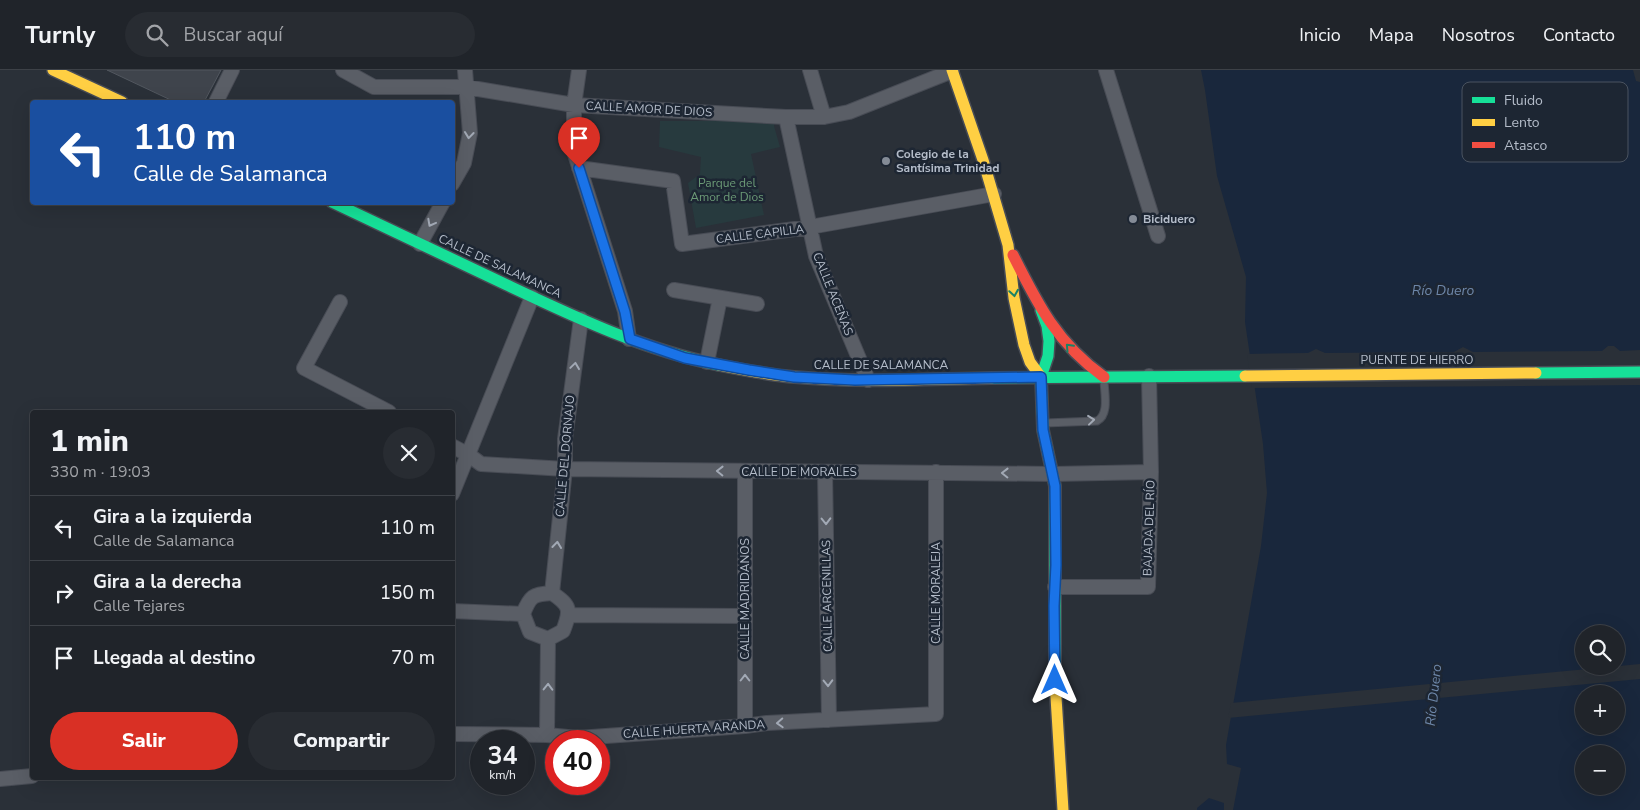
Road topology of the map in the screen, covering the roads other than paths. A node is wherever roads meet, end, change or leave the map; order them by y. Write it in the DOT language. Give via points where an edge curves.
graph roads {
  1 [pos="53,70"];
  2 [pos="232,70"];
  3 [pos="343,70"];
  4 [pos="465,70"];
  5 [pos="579,70"];
  6 [pos="810,70"];
  7 [pos="952,70"];
  8 [pos="1106,70"];
  9 [pos="466,87"];
  10 [pos="118,100"];
  11 [pos="217,100"];
  12 [pos="574,105"];
  13 [pos="786,116"];
  14 [pos="824,116"];
  15 [pos="579,168"];
  16 [pos="455,178"];
  17 [pos="994,194"];
  18 [pos="338,205"];
  19 [pos="440,205"];
  20 [pos="810,227"];
  21 [pos="1158,236"];
  22 [pos="420,244"];
  23 [pos="1008,245"];
  24 [pos="674,290"];
  25 [pos="532,297"];
  26 [pos="720,298"];
  27 [pos="340,302"];
  28 [pos="757,304"];
  29 [pos="1041,310"];
  30 [pos="581,319"];
  31 [pos="630,339"];
  32 [pos="708,362"];
  33 [pos="1640,372"];
  34 [pos="1104,376"];
  35 [pos="1149,376"];
  36 [pos="1195,376"];
  37 [pos="1041,377"];
  38 [pos="868,380"];
  39 [pos="385,410"];
  40 [pos="1042,423"];
  41 [pos="455,448"];
  42 [pos="469,455"];
  43 [pos="565,469"];
  44 [pos="745,472"];
  45 [pos="825,472"];
  46 [pos="936,472"];
  47 [pos="1151,472"];
  48 [pos="1053,474"];
  49 [pos="455,487"];
  50 [pos="1055,587"];
  51 [pos="552,594"];
  52 [pos="455,611"];
  53 [pos="523,614"];
  54 [pos="569,615"];
  55 [pos="745,616"];
  56 [pos="548,639"];
  57 [pos="936,714"];
  58 [pos="829,720"];
  59 [pos="745,726"];
  60 [pos="547,730"];
  61 [pos="455,734"];
  62 [pos="545,735"];
  63 [pos="610,736"];
  64 [pos="30,776"];
  65 [pos="0,779"];
  66 [pos="1063,810"];
  1 -- 10 [label="main road"];
  2 -- 11 [label="street"];
  3 -- 9 [label="street, CALLE AMOR DE DIOS" via="374,87"];
  4 -- 9 [label="street"];
  5 -- 12 [label="street"];
  6 -- 14 [label="street"];
  7 -- 14 [label="street, CALLE AMOR DE DIOS" via="849,112"];
  7 -- 17 [label="main road"];
  8 -- 21 [label="street"];
  9 -- 12 [label="street, CALLE AMOR DE DIOS"];
  9 -- 16 [label="street, one-way" via="470,133 464,162"];
  12 -- 13 [label="street, CALLE AMOR DE DIOS"];
  12 -- 15 [label="street" via="574,151"];
  13 -- 14 [label="street, CALLE AMOR DE DIOS"];
  13 -- 20 [label="street, CALLE ACEÑAS"];
  15 -- 20 [label="street, CALLE CAPILLA" via="673,181 682,244"];
  15 -- 31 [label="street" via="625,312"];
  17 -- 20 [label="street, CALLE CAPILLA"];
  17 -- 23 [label="main road"];
  18 -- 22 [label="main road, CALLE DE SALAMANCA"];
  19 -- 22 [label="street, one-way"];
  20 -- 38 [label="street, CALLE ACEÑAS" via="816,256"];
  22 -- 25 [label="main road, CALLE DE SALAMANCA"];
  23 -- 29 [label="main road"];
  23 -- 37 [label="main road, one-way" via="1024,345 1030,362"];
  24 -- 26 [label="street"];
  25 -- 30 [label="main road, CALLE DE SALAMANCA"];
  25 -- 42 [label="street"];
  26 -- 28 [label="street"];
  26 -- 32 [label="street"];
  27 -- 39 [label="street" via="304,368"];
  34 -- 29 [label="main road, one-way" via="1073,352"];
  29 -- 37 [label="main road" via="1049,347"];
  30 -- 31 [label="main road, CALLE DE SALAMANCA"];
  43 -- 30 [label="street, CALLE DEL DORNAJO, one-way" via="565,439"];
  31 -- 32 [label="main road, CALLE DE SALAMANCA" via="685,358"];
  32 -- 38 [label="main road, CALLE DE SALAMANCA" via="794,377"];
  33 -- 36 [label="main road, PUENTE DE HIERRO"];
  34 -- 35 [label="main road, CALLE DE SALAMANCA"];
  34 -- 37 [label="main road, CALLE DE SALAMANCA"];
  40 -- 34 [label="lane, one-way" via="1100,419 1105,409"];
  35 -- 36 [label="main road, CALLE DE SALAMANCA"];
  35 -- 47 [label="street, BAJADA DEL RÍO"];
  37 -- 38 [label="main road, CALLE DE SALAMANCA"];
  37 -- 40 [label="main road"];
  40 -- 48 [label="main road"];
  41 -- 42 [label="street, CALLE DE MORALES"];
  42 -- 43 [label="street, CALLE DE MORALES" via="480,464"];
  42 -- 49 [label="street"];
  44 -- 43 [label="street, CALLE DE MORALES, one-way"];
  51 -- 43 [label="street, CALLE DEL DORNAJO, one-way"];
  44 -- 45 [label="street, CALLE DE MORALES"];
  44 -- 55 [label="street, CALLE MADRIDANOS"];
  45 -- 46 [label="street, CALLE DE MORALES"];
  45 -- 58 [label="street, CALLE ARCENILLAS, one-way"];
  48 -- 46 [label="street, CALLE DE MORALES, one-way"];
  46 -- 57 [label="street, CALLE MORALEJA"];
  47 -- 48 [label="street, CALLE DE MORALES"];
  47 -- 50 [label="street, BAJADA DEL RÍO" via="1148,587"];
  48 -- 50 [label="main road"];
  50 -- 66 [label="main road" via="1055,680"];
  51 -- 53 [label="street" via="539,594 528,602"];
  51 -- 54 [label="street" via="564,602"];
  52 -- 53 [label="street"];
  53 -- 56 [label="street" via="530,632"];
  54 -- 55 [label="street"];
  54 -- 56 [label="street" via="563,631"];
  59 -- 55 [label="street, CALLE MADRIDANOS, one-way"];
  60 -- 56 [label="street, one-way"];
  57 -- 58 [label="street, CALLE HUERTA ARANDA"];
  58 -- 59 [label="street, CALLE HUERTA ARANDA, one-way"];
  59 -- 63 [label="street, CALLE HUERTA ARANDA"];
  61 -- 62 [label="street, CALLE HUERTA ARANDA"];
  64 -- 65 [label="street"];
}
